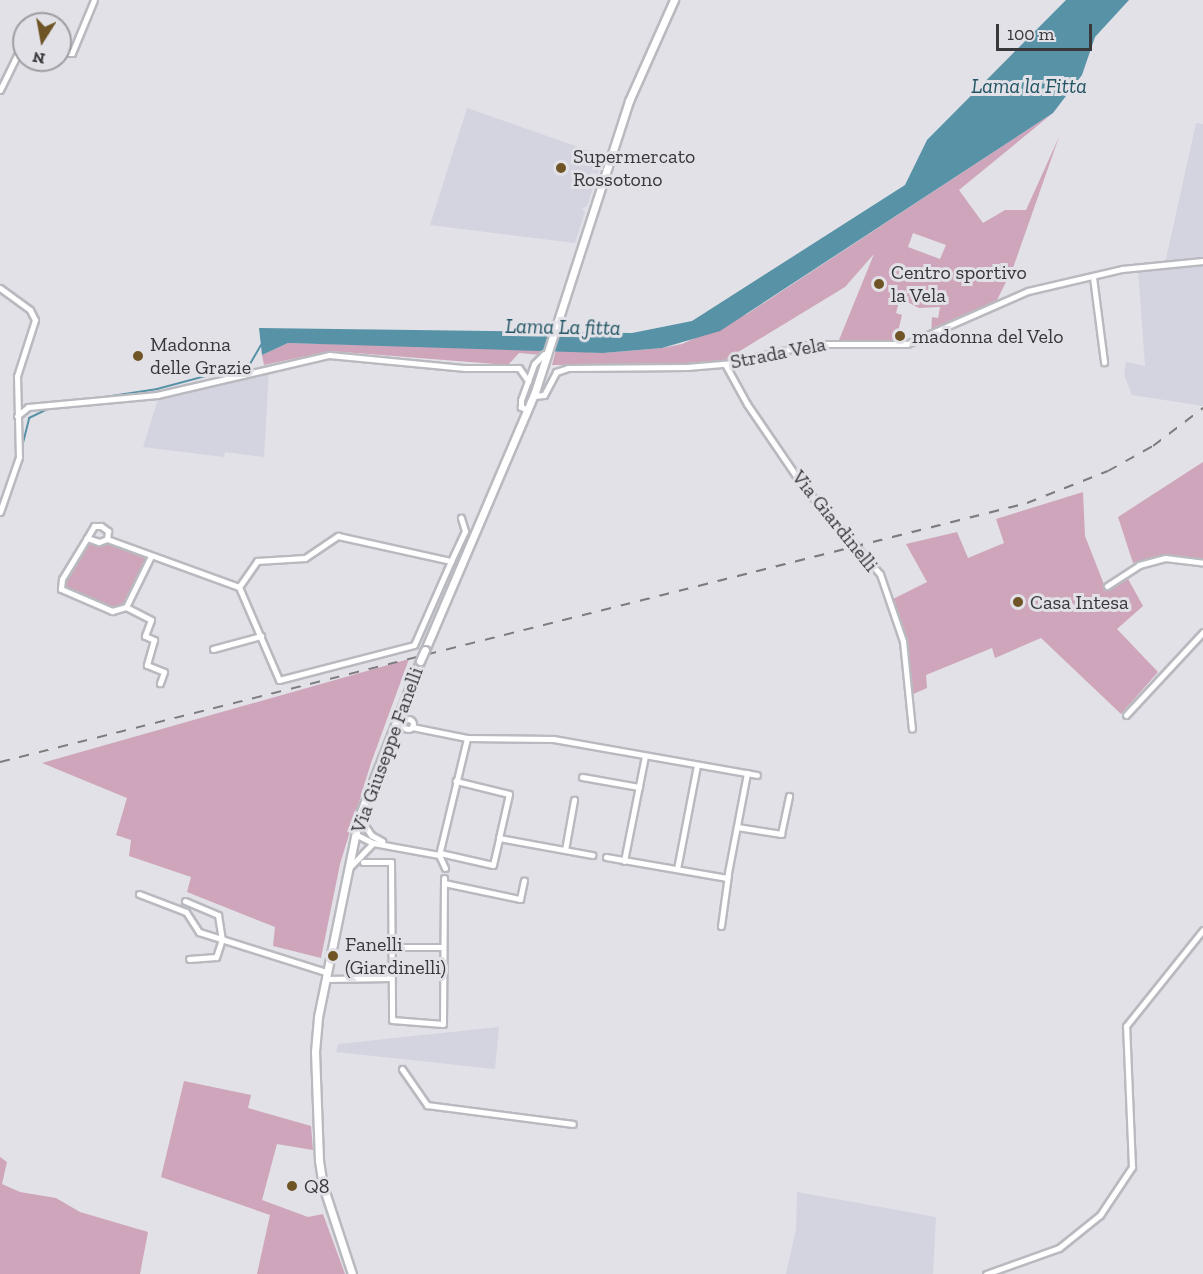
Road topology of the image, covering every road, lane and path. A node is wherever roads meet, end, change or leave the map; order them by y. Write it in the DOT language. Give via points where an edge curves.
graph roads {
  1 [pos="94,0"];
  2 [pos="674,0"];
  3 [pos="72,53"];
  4 [pos="12,66"];
  5 [pos="0,90"];
  6 [pos="1203,261"];
  7 [pos="1093,277"];
  8 [pos="0,288"];
  9 [pos="550,350"];
  10 [pos="1104,362"];
  11 [pos="725,364"];
  12 [pos="528,381"];
  13 [pos="18,393"];
  14 [pos="534,396"];
  15 [pos="32,406"];
  16 [pos="528,410"];
  17 [pos="17,416"];
  18 [pos="0,512"];
  19 [pos="461,518"];
  20 [pos="87,538"];
  21 [pos="106,539"];
  22 [pos="151,556"];
  23 [pos="451,561"];
  24 [pos="1203,563"];
  25 [pos="1107,586"];
  26 [pos="239,587"];
  27 [pos="126,607"];
  28 [pos="1203,632"];
  29 [pos="261,636"];
  30 [pos="213,649"];
  31 [pos="160,683"];
  32 [pos="1126,715"];
  33 [pos="412,727"];
  34 [pos="912,729"];
  35 [pos="467,738"];
  36 [pos="645,756"];
  37 [pos="698,765"];
  38 [pos="747,773"];
  39 [pos="757,775"];
  40 [pos="582,777"];
  41 [pos="456,781"];
  42 [pos="639,788"];
  43 [pos="789,796"];
  44 [pos="574,800"];
  45 [pos="359,817"];
  46 [pos="737,827"];
  47 [pos="355,834"];
  48 [pos="371,835"];
  49 [pos="499,838"];
  50 [pos="383,842"];
  51 [pos="373,843"];
  52 [pos="565,850"];
  53 [pos="439,854"];
  54 [pos="592,855"];
  55 [pos="606,857"];
  56 [pos="624,861"];
  57 [pos="363,862"];
  58 [pos="445,868"];
  59 [pos="348,869"];
  60 [pos="677,869"];
  61 [pos="727,878"];
  62 [pos="524,880"];
  63 [pos="139,894"];
  64 [pos="185,901"];
  65 [pos="721,926"];
  66 [pos="1203,930"];
  67 [pos="222,939"];
  68 [pos="391,947"];
  69 [pos="443,947"];
  70 [pos="189,959"];
  71 [pos="325,976"];
  72 [pos="392,978"];
  73 [pos="402,1069"];
  74 [pos="573,1124"];
  75 [pos="352,1274"];
  76 [pos="986,1274"];
  1 -- 3 [label="street"];
  2 -- 9 [label="main road, Via Giuseppe Fanelli" via="629,101"];
  4 -- 5 [label="street"];
  6 -- 7 [label="street, Strada Vela" via="1151,264"];
  7 -- 10 [label="street"];
  7 -- 11 [label="street, Strada Vela" via="1017,295 907,344 813,344"];
  8 -- 13 [label="street" via="34,317 18,368"];
  9 -- 12 [label="street" via="534,364"];
  9 -- 14 [label="main road, Via Giuseppe Fanelli"];
  11 -- 14 [label="street, Strada Vela" via="563,369 556,372 544,395"];
  11 -- 34 [label="street, Via Giardinelli" via="802,486 880,574 903,641"];
  12 -- 15 [label="street" via="519,368 465,368 329,354 157,395"];
  12 -- 16 [label="street" via="520,405"];
  13 -- 15 [label="street" via="22,401"];
  13 -- 17 [label="street"];
  14 -- 16 [label="main road, Via Giuseppe Fanelli"];
  15 -- 17 [label="street"];
  16 -- 45 [label="main road, Via Giuseppe Fanelli, bridge" via="420,661"];
  17 -- 18 [label="street" via="19,457"];
  19 -- 23 [label="street" via="465,531"];
  20 -- 21 [label="street" via="99,542"];
  20 -- 21 [label="street" via="94,526 101,526 108,531"];
  20 -- 27 [label="street" via="62,579 61,589 112,611"];
  21 -- 22 [label="street"];
  22 -- 26 [label="street"];
  22 -- 27 [label="street"];
  23 -- 26 [label="street" via="338,536 305,558 257,561 248,568"];
  23 -- 29 [label="street" via="414,645 279,680"];
  24 -- 25 [label="street" via="1165,558 1138,565"];
  26 -- 29 [label="street"];
  27 -- 31 [label="street" via="151,620 145,636 154,640 147,665 164,672"];
  28 -- 32 [label="street"];
  29 -- 30 [label="street"];
  33 -- 35 [label="street"];
  35 -- 36 [label="street" via="550,739"];
  35 -- 41 [label="street"];
  36 -- 37 [label="street"];
  36 -- 42 [label="street"];
  37 -- 38 [label="street"];
  37 -- 60 [label="street"];
  38 -- 39 [label="street"];
  38 -- 46 [label="street"];
  38 -- 61 [label="street"];
  40 -- 42 [label="street"];
  41 -- 49 [label="street" via="509,794"];
  41 -- 53 [label="street"];
  42 -- 56 [label="street"];
  43 -- 46 [label="street" via="781,834"];
  44 -- 52 [label="street"];
  45 -- 47 [label="main road, Via Giuseppe Fanelli"];
  45 -- 48 [label="street"];
  46 -- 61 [label="street"];
  47 -- 48 [label="street"];
  47 -- 51 [label="street"];
  47 -- 59 [label="main road, Via Giuseppe Fanelli"];
  48 -- 50 [label="street"];
  49 -- 52 [label="street"];
  49 -- 53 [label="street" via="493,865"];
  50 -- 51 [label="street"];
  50 -- 53 [label="street"];
  51 -- 59 [label="street"];
  52 -- 54 [label="street"];
  53 -- 58 [label="street"];
  55 -- 56 [label="street"];
  56 -- 60 [label="street"];
  57 -- 68 [label="street" via="391,862"];
  59 -- 71 [label="main road, Via Giuseppe Fanelli"];
  60 -- 61 [label="street"];
  61 -- 65 [label="street"];
  62 -- 69 [label="street" via="520,899 444,880"];
  63 -- 67 [label="street" via="186,912 199,932"];
  64 -- 67 [label="street" via="218,915"];
  66 -- 76 [label="street" via="1126,1026 1132,1167 1100,1215 1059,1248"];
  67 -- 70 [label="street" via="216,957"];
  67 -- 71 [label="street"];
  68 -- 69 [label="street"];
  68 -- 72 [label="street"];
  69 -- 72 [label="street" via="443,1024 392,1020"];
  71 -- 72 [label="street"];
  71 -- 75 [label="main road, Via Giuseppe Fanelli" via="315,1052 319,1160 326,1195"];
  73 -- 74 [label="street" via="427,1105"];
}
